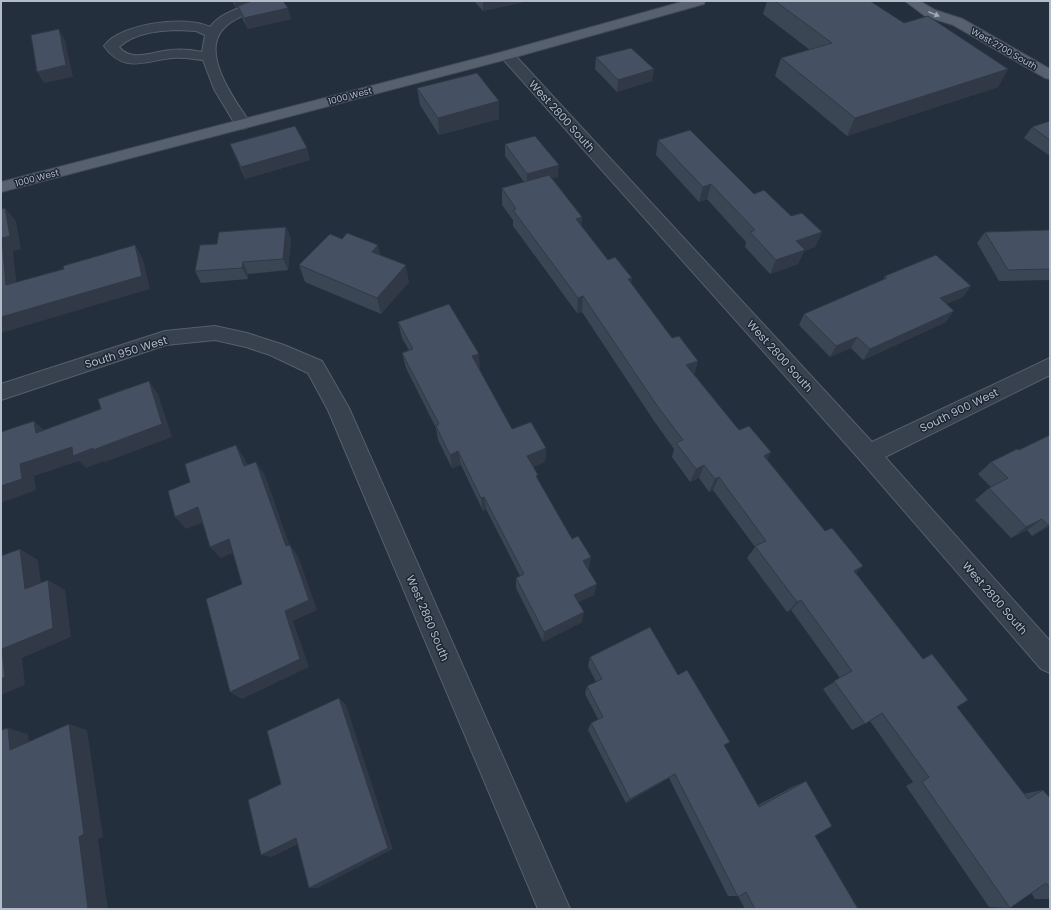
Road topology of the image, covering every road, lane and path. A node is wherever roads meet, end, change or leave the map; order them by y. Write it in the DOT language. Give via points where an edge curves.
graph roads {
  1 [pos="698,1"];
  2 [pos="911,1"];
  3 [pos="935,1"];
  4 [pos="266,2"];
  5 [pos="958,22"];
  6 [pos="212,34"];
  7 [pos="507,55"];
  8 [pos="208,57"];
  9 [pos="1050,75"];
  10 [pos="243,124"];
  11 [pos="1,187"];
  12 [pos="277,350"];
  13 [pos="1050,366"];
  14 [pos="1,392"];
  15 [pos="868,454"];
  16 [pos="1050,660"];
  17 [pos="554,909"];
  1 -- 7 [label="main road, 1000 West"];
  2 -- 5 [label="main road, West 2700 South, one-way" via="930,13"];
  3 -- 5 [label="main road, West 2700 South" via="950,10"];
  4 -- 6 [label="street" via="224,22"];
  5 -- 9 [label="main road, West 2700 South"];
  6 -- 8 [label="street"];
  6 -- 8 [label="street" via="200,27 177,25 129,34 116,40 111,46 120,57 131,60 169,54"];
  7 -- 10 [label="main road, 1000 West"];
  7 -- 15 [label="street, West 2800 South"];
  8 -- 10 [label="street" via="226,99"];
  10 -- 11 [label="main road, 1000 West"];
  12 -- 14 [label="street, South 950 West" via="215,333 165,338"];
  12 -- 17 [label="street, West 2860 South" via="315,367 338,408"];
  13 -- 15 [label="street, South 900 West"];
  15 -- 16 [label="street, West 2800 South"];
}
